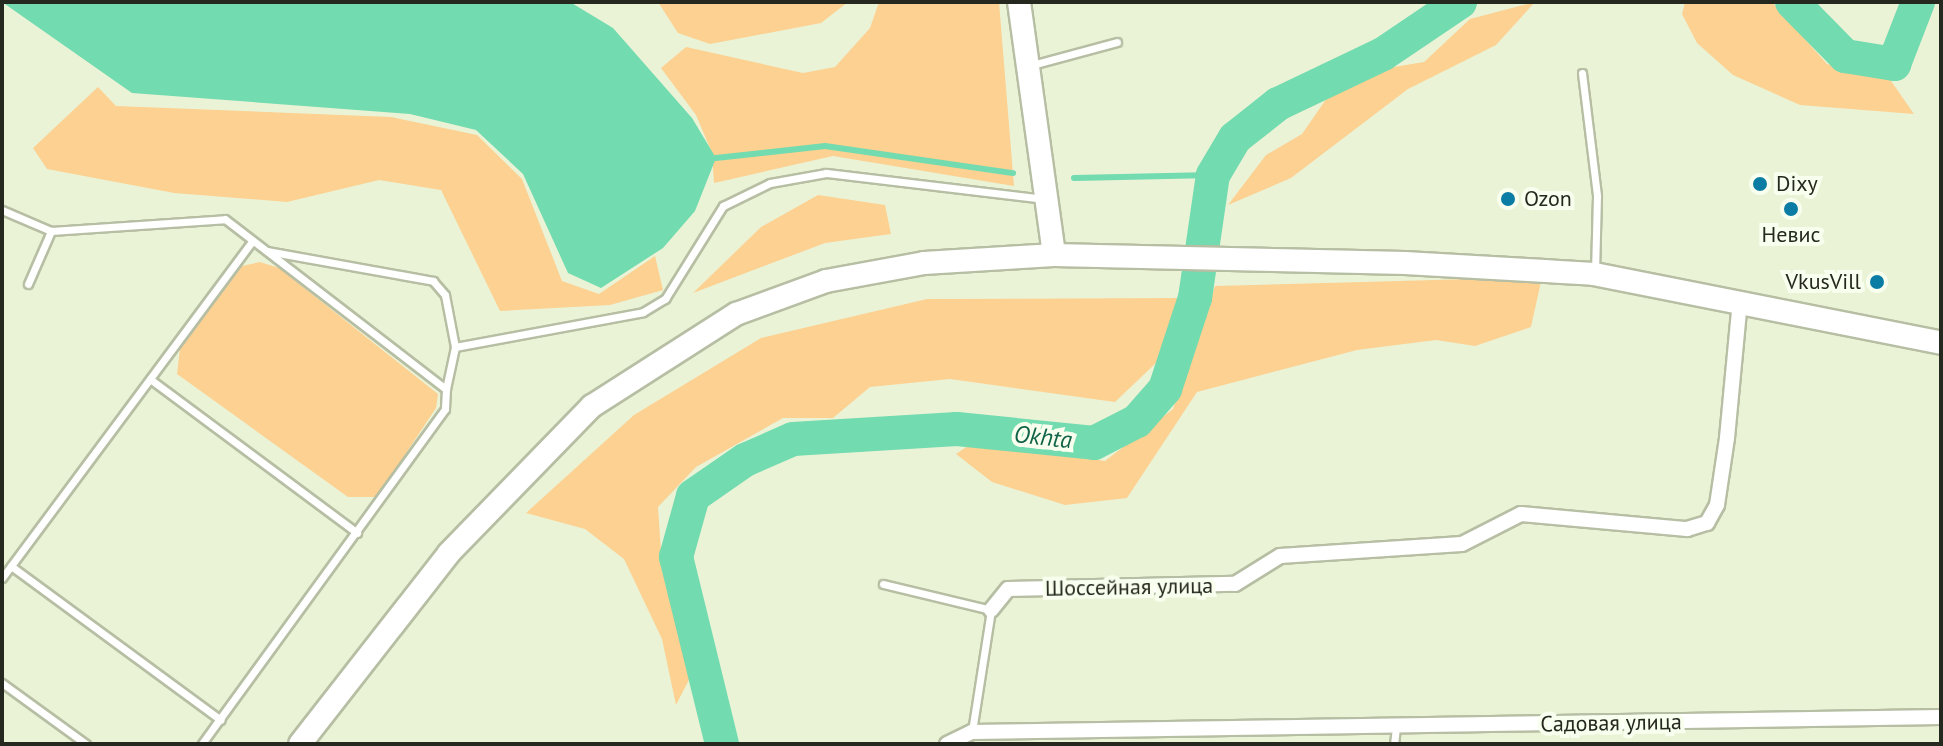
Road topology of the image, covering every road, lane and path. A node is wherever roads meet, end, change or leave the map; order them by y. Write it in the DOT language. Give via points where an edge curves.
graph roads {
  1 [pos="1019,2"];
  2 [pos="1117,42"];
  3 [pos="1025,67"];
  4 [pos="1582,73"];
  5 [pos="1043,199"];
  6 [pos="2,210"];
  7 [pos="51,231"];
  8 [pos="252,241"];
  9 [pos="265,250"];
  10 [pos="1054,255"];
  11 [pos="1594,274"];
  12 [pos="28,284"];
  13 [pos="1740,301"];
  14 [pos="1941,343"];
  15 [pos="455,347"];
  16 [pos="150,379"];
  17 [pos="446,389"];
  18 [pos="357,533"];
  19 [pos="11,566"];
  20 [pos="2,578"];
  21 [pos="883,584"];
  22 [pos="991,610"];
  23 [pos="2,683"];
  24 [pos="1941,717"];
  25 [pos="221,720"];
  26 [pos="1396,727"];
  27 [pos="972,732"];
  28 [pos="80,742"];
  29 [pos="202,744"];
  30 [pos="300,744"];
  31 [pos="947,744"];
  32 [pos="1394,744"];
  1 -- 3 [label="main road"];
  2 -- 3 [label="lane"];
  3 -- 5 [label="main road"];
  4 -- 11 [label="lane" via="1597,196"];
  5 -- 10 [label="main road"];
  5 -- 15 [label="lane" via="826,173 770,183 723,206 665,299 643,312"];
  6 -- 7 [label="lane"];
  7 -- 8 [label="lane" via="225,219"];
  7 -- 12 [label="lane"];
  8 -- 9 [label="lane"];
  8 -- 16 [label="lane"];
  9 -- 15 [label="lane" via="433,281 445,295"];
  9 -- 17 [label="lane"];
  10 -- 11 [label="main road"];
  10 -- 30 [label="main road" via="924,263 826,281 736,314 666,353 592,406 497,498"];
  11 -- 13 [label="main road"];
  13 -- 14 [label="main road"];
  13 -- 22 [label="street, Шоссейная улица" via="1727,438 1717,505 1707,523 1687,529 1521,514 1462,544 1280,556 1235,584 1008,589"];
  15 -- 17 [label="lane"];
  16 -- 18 [label="lane"];
  16 -- 19 [label="lane"];
  17 -- 18 [label="lane" via="445,409"];
  18 -- 25 [label="lane"];
  19 -- 20 [label="lane"];
  19 -- 25 [label="lane"];
  21 -- 22 [label="lane"];
  22 -- 27 [label="lane"];
  23 -- 28 [label="lane"];
  24 -- 26 [label="street, Садовая улица"];
  25 -- 29 [label="lane"];
  26 -- 27 [label="street, Садовая улица"];
  26 -- 32 [label="lane"];
  27 -- 31 [label="street, Садовая улица"];
}
